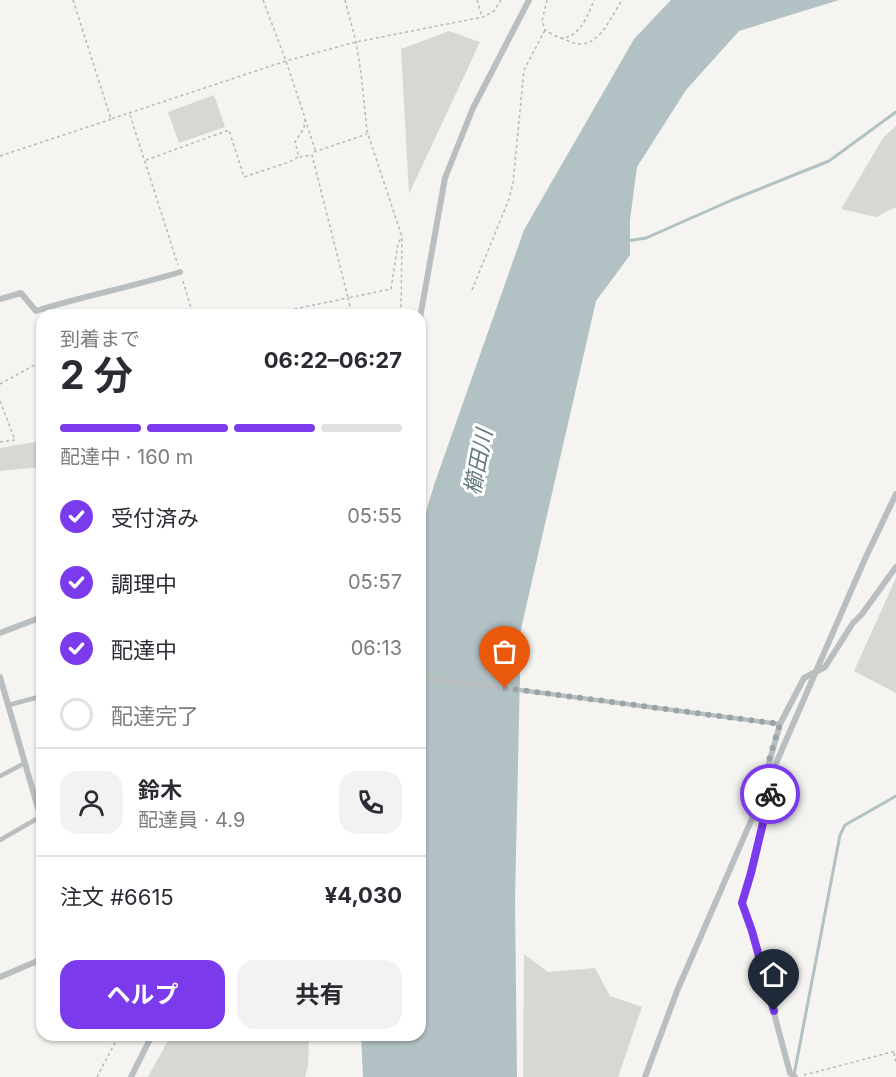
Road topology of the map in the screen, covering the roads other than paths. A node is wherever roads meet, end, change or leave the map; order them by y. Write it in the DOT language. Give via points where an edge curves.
graph roads {
  1 [pos="529,0"];
  2 [pos="180,272"];
  3 [pos="0,299"];
  4 [pos="42,309"];
  5 [pos="422,309"];
  6 [pos="36,311"];
  7 [pos="896,494"];
  8 [pos="896,567"];
  9 [pos="36,619"];
  10 [pos="0,633"];
  11 [pos="815,673"];
  12 [pos="0,677"];
  13 [pos="426,678"];
  14 [pos="36,698"];
  15 [pos="9,705"];
  16 [pos="780,724"];
  17 [pos="25,763"];
  18 [pos="0,776"];
  19 [pos="770,777"];
  20 [pos="36,795"];
  21 [pos="36,822"];
  22 [pos="0,840"];
  23 [pos="36,962"];
  24 [pos="0,977"];
  25 [pos="150,1041"];
  26 [pos="793,1076"];
  27 [pos="131,1077"];
  28 [pos="645,1077"];
  1 -- 5 [label="street" via="473,108 445,178"];
  2 -- 4 [label="street"];
  3 -- 6 [label="street" via="21,293"];
  7 -- 11 [label="street"];
  8 -- 11 [label="street" via="825,667"];
  9 -- 10 [label="street"];
  11 -- 16 [label="street" via="804,678"];
  11 -- 19 [label="street"];
  12 -- 15 [label="street"];
  13 -- 16 [label="lane"];
  14 -- 15 [label="lane"];
  15 -- 17 [label="street"];
  16 -- 19 [label="street" via="768,763"];
  17 -- 18 [label="lane"];
  17 -- 20 [label="street"];
  19 -- 26 [label="street" via="769,801 742,903"];
  19 -- 28 [label="street" via="676,991"];
  21 -- 22 [label="lane"];
  23 -- 24 [label="street"];
  25 -- 27 [label="street"];
}
